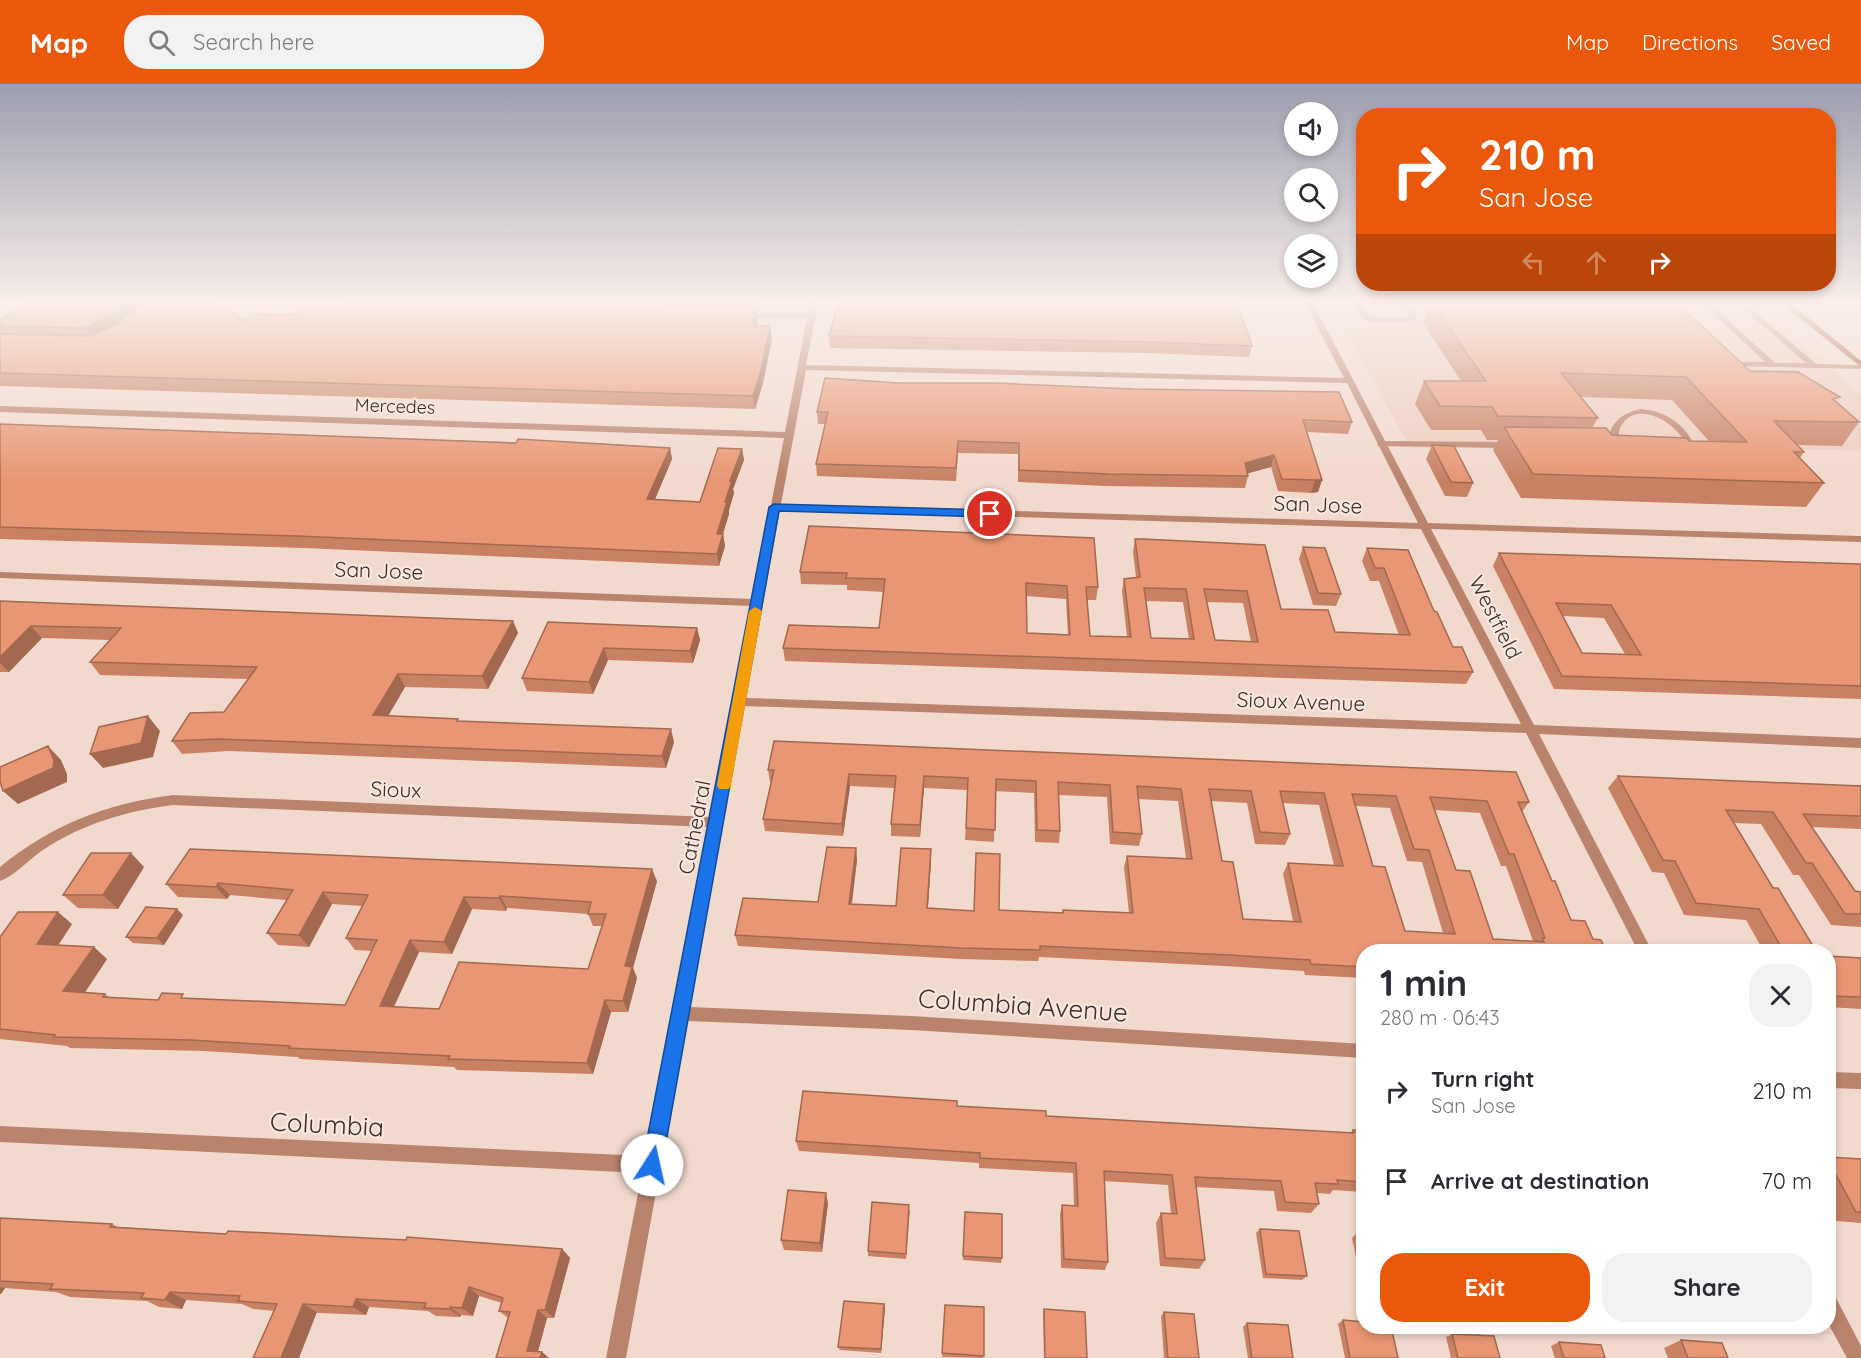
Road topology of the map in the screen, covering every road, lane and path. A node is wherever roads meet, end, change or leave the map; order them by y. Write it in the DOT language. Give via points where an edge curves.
graph roads {
  1 [pos="802,362"];
  2 [pos="1340,362"];
  3 [pos="1734,362"];
  4 [pos="1770,362"];
  5 [pos="1810,362"];
  6 [pos="1773,365"];
  7 [pos="1814,366"];
  8 [pos="1861,366"];
  9 [pos="801,367"];
  10 [pos="1350,381"];
  11 [pos="0,410"];
  12 [pos="788,435"];
  13 [pos="1382,444"];
  14 [pos="1520,446"];
  15 [pos="1667,446"];
  16 [pos="1601,447"];
  17 [pos="1613,447"];
  18 [pos="1624,447"];
  19 [pos="774,507"];
  20 [pos="1424,527"];
  21 [pos="1861,539"];
  22 [pos="0,575"];
  23 [pos="757,603"];
  24 [pos="740,702"];
  25 [pos="1529,729"];
  26 [pos="1861,743"];
  27 [pos="717,822"];
  28 [pos="0,875"];
  29 [pos="1641,944"];
  30 [pos="679,1014"];
  31 [pos="1356,1051"];
  32 [pos="1836,1080"];
  33 [pos="1861,1082"];
  34 [pos="0,1134"];
  35 [pos="652,1165"];
  36 [pos="1836,1318"];
  37 [pos="616,1358"];
  38 [pos="1857,1358"];
  1 -- 9 [label="street, Cathedral"];
  2 -- 10 [label="street, Westfield"];
  3 -- 6 [label="street"];
  4 -- 6 [label="street"];
  5 -- 7 [label="street"];
  6 -- 7 [label="street"];
  7 -- 8 [label="street"];
  9 -- 10 [label="street"];
  9 -- 12 [label="street, Cathedral"];
  10 -- 13 [label="street, Westfield"];
  11 -- 12 [label="street, Mercedes"];
  12 -- 19 [label="street, Cathedral"];
  13 -- 14 [label="street"];
  13 -- 20 [label="street, Westfield"];
  15 -- 17 [label="street" via="1688,440 1685,432 1651,411 1626,417 1616,427"];
  16 -- 17 [label="street"];
  17 -- 18 [label="street"];
  19 -- 20 [label="street, San Jose"];
  19 -- 23 [label="street, Cathedral"];
  20 -- 21 [label="street, San Jose"];
  20 -- 25 [label="street, Westfield"];
  22 -- 23 [label="street, San Jose"];
  23 -- 24 [label="street, Cathedral"];
  24 -- 25 [label="street, Sioux Avenue"];
  24 -- 27 [label="street, Cathedral"];
  25 -- 26 [label="street, Sioux Avenue"];
  25 -- 29 [label="street, Westfield"];
  27 -- 28 [label="street, Sioux" via="173,800 126,806 77,824 33,849"];
  27 -- 30 [label="street, Cathedral"];
  30 -- 31 [label="street, Columbia Avenue" via="911,1023"];
  30 -- 35 [label="street, Cathedral"];
  32 -- 33 [label="street"];
  34 -- 35 [label="street, Columbia"];
  35 -- 37 [label="street, Cathedral"];
  36 -- 38 [label="street"];
}
